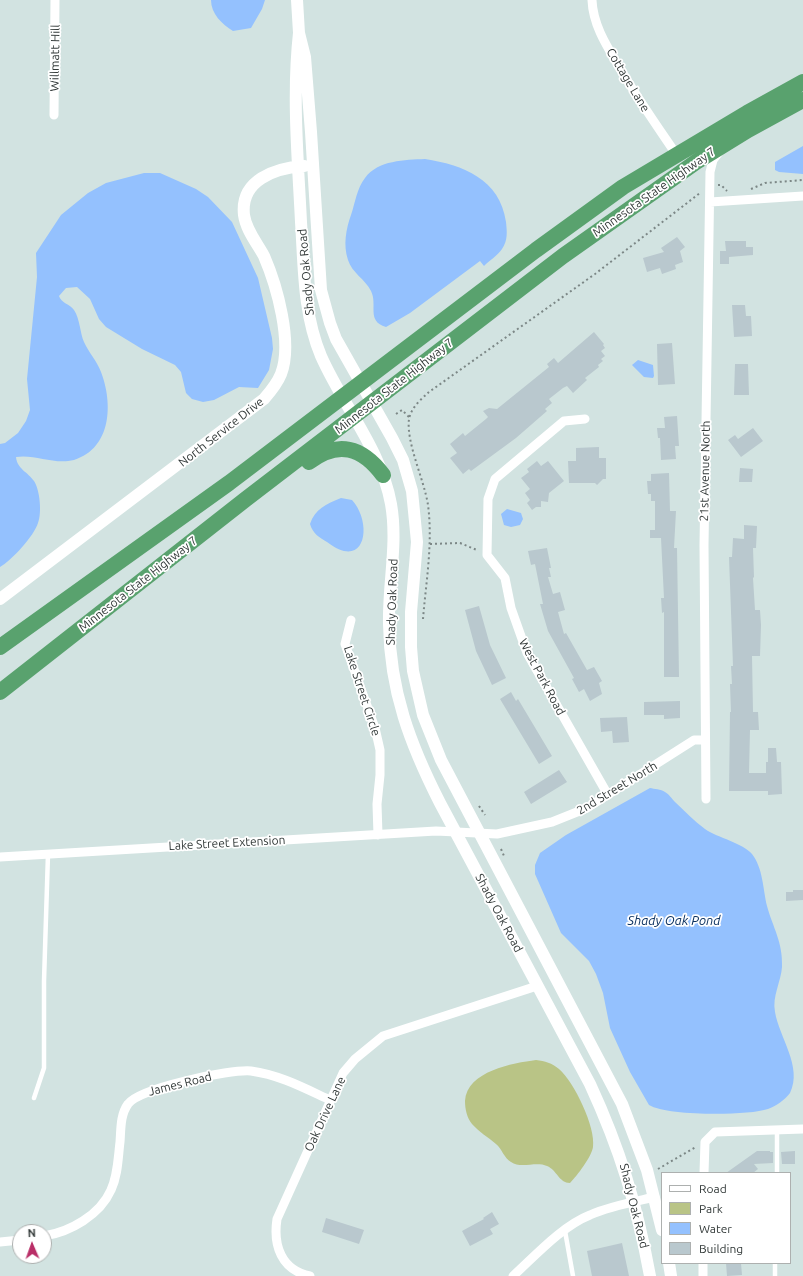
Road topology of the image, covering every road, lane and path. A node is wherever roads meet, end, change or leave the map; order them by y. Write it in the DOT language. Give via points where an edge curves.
graph roads {
  1 [pos="56,0"];
  2 [pos="297,0"];
  3 [pos="592,0"];
  4 [pos="300,34"];
  5 [pos="803,82"];
  6 [pos="803,100"];
  7 [pos="54,115"];
  8 [pos="727,143"];
  9 [pos="676,154"];
  10 [pos="313,166"];
  11 [pos="297,167"];
  12 [pos="803,180"];
  13 [pos="710,185"];
  14 [pos="734,192"];
  15 [pos="744,192"];
  16 [pos="803,196"];
  17 [pos="710,202"];
  18 [pos="361,383"];
  19 [pos="342,398"];
  20 [pos="373,403"];
  21 [pos="396,414"];
  22 [pos="354,417"];
  23 [pos="409,417"];
  24 [pos="585,419"];
  25 [pos="383,474"];
  26 [pos="430,544"];
  27 [pos="487,555"];
  28 [pos="154,571"];
  29 [pos="0,599"];
  30 [pos="350,620"];
  31 [pos="423,622"];
  32 [pos="0,647"];
  33 [pos="0,692"];
  34 [pos="705,740"];
  35 [pos="608,795"];
  36 [pos="706,799"];
  37 [pos="478,805"];
  38 [pos="485,815"];
  39 [pos="455,831"];
  40 [pos="479,832"];
  41 [pos="378,835"];
  42 [pos="48,854"];
  43 [pos="0,857"];
  44 [pos="537,986"];
  45 [pos="34,1098"];
  46 [pos="330,1100"];
  47 [pos="803,1128"];
  48 [pos="777,1130"];
  49 [pos="705,1142"];
  50 [pos="657,1169"];
  51 [pos="704,1172"];
  52 [pos="777,1172"];
  53 [pos="655,1197"];
  54 [pos="635,1202"];
  55 [pos="661,1225"];
  56 [pos="565,1230"];
  57 [pos="52,1234"];
  58 [pos="12,1241"];
  59 [pos="0,1242"];
  60 [pos="669,1264"];
  61 [pos="703,1264"];
  62 [pos="775,1264"];
  63 [pos="310,1276"];
  64 [pos="513,1276"];
  65 [pos="573,1276"];
  66 [pos="650,1276"];
  67 [pos="671,1276"];
  68 [pos="703,1276"];
  69 [pos="775,1276"];
  1 -- 7 [label="street, Willmatt Hill"];
  2 -- 4 [label="main road, Shady Oak Road"];
  3 -- 9 [label="street, Cottage Lane" via="600,32 610,53 637,98"];
  4 -- 10 [label="main road, Shady Oak Road" via="305,57"];
  4 -- 11 [label="main road, Shady Oak Road" via="297,57"];
  5 -- 9 [label="highway, Minnesota State Highway 7"];
  6 -- 8 [label="highway, Minnesota State Highway 7"];
  8 -- 13 [label="street, 21st Avenue North" via="713,160"];
  8 -- 20 [label="highway, Minnesota State Highway 7" via="663,184 563,256"];
  9 -- 18 [label="highway, Minnesota State Highway 7" via="623,187 536,250"];
  10 -- 11 [label="main road, North Service Drive"];
  10 -- 18 [label="main road, Shady Oak Road" via="320,274 325,309 336,339"];
  11 -- 19 [label="main road, Shady Oak Road" via="305,297 321,356"];
  11 -- 29 [label="main road, North Service Drive" via="278,170 260,179 248,192 244,208 248,229 264,257 271,276 284,332 285,360 276,386 264,399"];
  12 -- 15 [label="path" via="765,183"];
  13 -- 14 [label="path" via="721,185 725,190"];
  13 -- 17 [label="street, 21st Avenue North"];
  13 -- 23 [label="path" via="594,274 429,392 420,400"];
  16 -- 17 [label="street"];
  17 -- 34 [label="street, 21st Avenue North" via="704,545"];
  18 -- 19 [label="highway, Minnesota State Highway 7"];
  18 -- 20 [label="main road, Shady Oak Road"];
  19 -- 22 [label="main road, Shady Oak Road"];
  19 -- 32 [label="highway, Minnesota State Highway 7" via="229,483"];
  20 -- 22 [label="highway, Minnesota State Highway 7"];
  20 -- 40 [label="main road, Shady Oak Road" via="403,460 415,507 417,542 411,647 413,671 423,715 441,760"];
  21 -- 23 [label="path" via="402,410"];
  22 -- 25 [label="main road, Shady Oak Road" via="369,442"];
  22 -- 28 [label="highway, Minnesota State Highway 7"];
  23 -- 26 [label="path" via="410,436 428,507"];
  24 -- 27 [label="street" via="564,421 495,479 488,499"];
  25 -- 28 [label="highway" via="373,461 356,451 327,451"];
  25 -- 39 [label="main road, Shady Oak Road" via="394,528 389,622 397,697 418,760"];
  26 -- 27 [label="path" via="460,543"];
  26 -- 31 [label="path"];
  27 -- 35 [label="street, West Park Road" via="505,578 511,608 527,653"];
  28 -- 33 [label="highway, Minnesota State Highway 7"];
  30 -- 41 [label="street, Lake Street Circle" via="345,644 347,655 376,728 380,750"];
  34 -- 35 [label="street, 2nd Street North" via="694,740"];
  34 -- 36 [label="street, 21st Avenue North"];
  35 -- 40 [label="street, 2nd Street North" via="587,808 552,822 497,834"];
  37 -- 38 [label="path"];
  39 -- 40 [label="street, 2nd Street North"];
  39 -- 41 [label="street, Lake Street Extension"];
  39 -- 44 [label="main road, Shady Oak Road"];
  40 -- 53 [label="main road, Shady Oak Road" via="622,1104"];
  41 -- 42 [label="street, Lake Street Extension"];
  42 -- 43 [label="street, Lake Street Extension"];
  42 -- 45 [label="lane" via="44,1068"];
  44 -- 46 [label="street, Oak Drive Lane" via="383,1036 368,1046 351,1063 343,1073"];
  44 -- 54 [label="main road, Shady Oak Road" via="590,1084 624,1164"];
  46 -- 57 [label="street, James Road" via="279,1077 250,1071 231,1072 155,1088 139,1095 128,1103 123,1114 117,1174 111,1190 93,1213 73,1227"];
  46 -- 63 [label="street, Oak Drive Lane" via="277,1219 275,1232 276,1246 283,1259 293,1269"];
  47 -- 48 [label="street"];
  48 -- 49 [label="street" via="721,1131 710,1135"];
  48 -- 52 [label="lane"];
  49 -- 50 [label="path"];
  49 -- 51 [label="street"];
  53 -- 54 [label="street"];
  53 -- 55 [label="main road, Shady Oak Road"];
  54 -- 56 [label="street" via="588,1215"];
  54 -- 66 [label="main road, Shady Oak Road"];
  56 -- 64 [label="street"];
  56 -- 65 [label="lane"];
  58 -- 59 [label="street"];
  60 -- 67 [label="main road"];
  61 -- 68 [label="street"];
  62 -- 69 [label="lane"];
}
